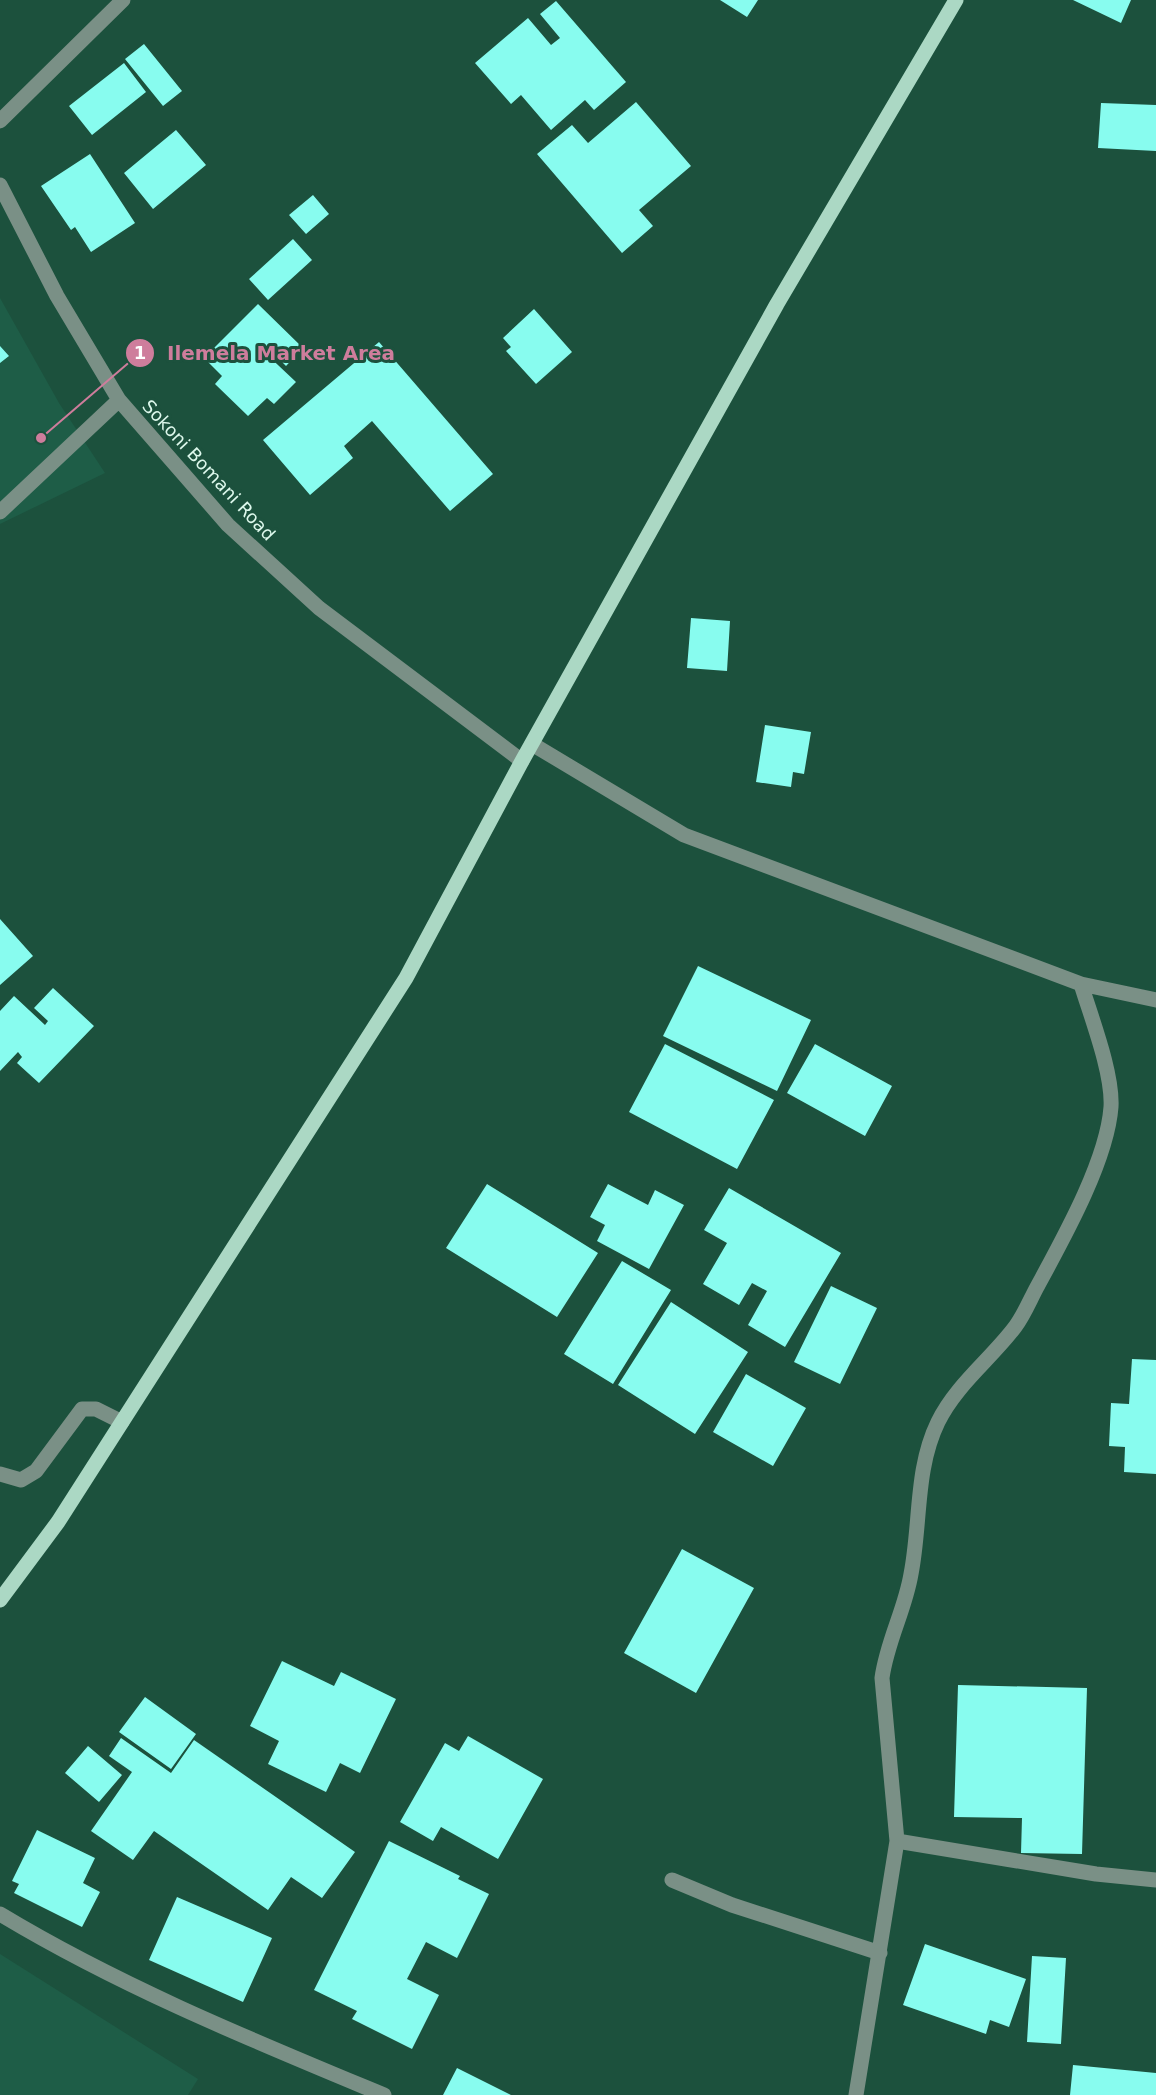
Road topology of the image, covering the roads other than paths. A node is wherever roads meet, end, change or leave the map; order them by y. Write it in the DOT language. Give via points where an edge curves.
graph roads {
  1 [pos="123,0"];
  2 [pos="956,0"];
  3 [pos="0,121"];
  4 [pos="0,185"];
  5 [pos="119,400"];
  6 [pos="0,512"];
  7 [pos="532,744"];
  8 [pos="522,761"];
  9 [pos="1081,984"];
  10 [pos="1156,1000"];
  11 [pos="122,1422"];
  12 [pos="0,1474"];
  13 [pos="0,1600"];
  14 [pos="897,1841"];
  15 [pos="672,1880"];
  16 [pos="1156,1880"];
  17 [pos="0,1914"];
  18 [pos="880,1953"];
  19 [pos="384,2095"];
  20 [pos="856,2095"];
  1 -- 3 [label="street"];
  2 -- 7 [label="main road" via="777,304"];
  4 -- 5 [label="street, Sokoni Bomani Road" via="57,296"];
  5 -- 6 [label="street"];
  5 -- 8 [label="street, Sokoni Bomani Road" via="228,525 319,608"];
  7 -- 8 [label="main road"];
  7 -- 9 [label="street" via="684,835"];
  8 -- 11 [label="main road" via="406,978"];
  9 -- 10 [label="street"];
  9 -- 14 [label="street" via="1104,1061 1111,1107 1099,1158 1057,1251 1016,1326 966,1381 938,1422 923,1466 912,1571 885,1652 882,1678"];
  11 -- 12 [label="street" via="96,1409 82,1409 36,1471 21,1480"];
  11 -- 13 [label="main road" via="58,1522"];
  14 -- 16 [label="street" via="1096,1874"];
  14 -- 18 [label="street"];
  15 -- 18 [label="street" via="732,1905"];
  17 -- 19 [label="street" via="201,2016"];
  18 -- 20 [label="street"];
}
